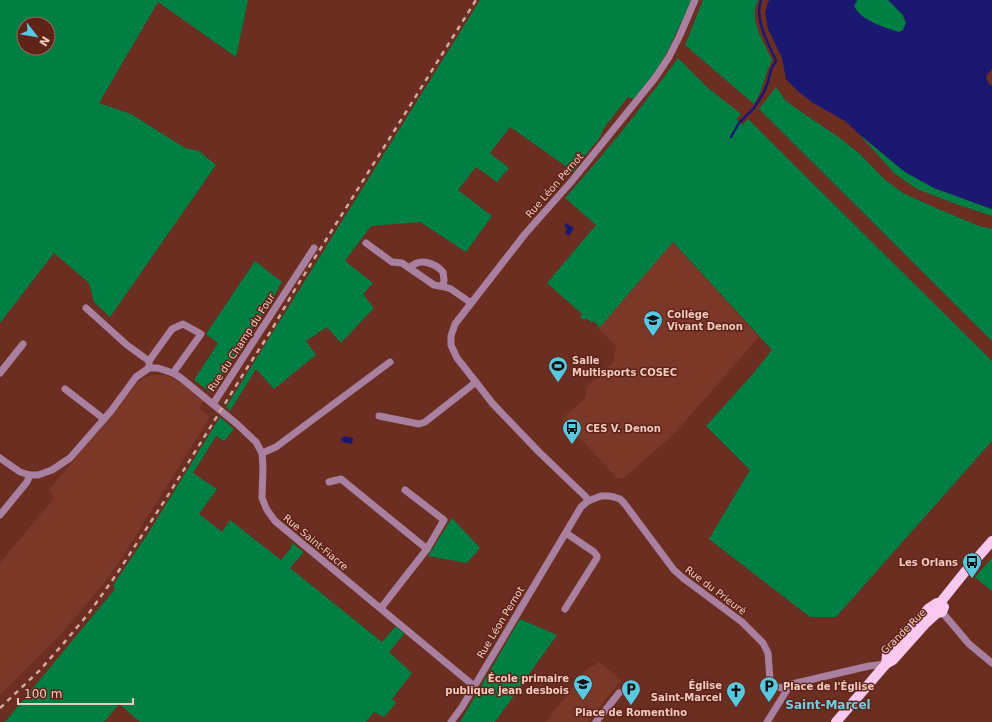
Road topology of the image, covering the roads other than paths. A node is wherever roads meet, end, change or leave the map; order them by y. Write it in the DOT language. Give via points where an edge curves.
graph roads {
  1 [pos="695,0"];
  2 [pos="366,244"];
  3 [pos="314,248"];
  4 [pos="410,268"];
  5 [pos="443,286"];
  6 [pos="471,303"];
  7 [pos="86,308"];
  8 [pos="23,344"];
  9 [pos="390,362"];
  10 [pos="149,364"];
  11 [pos="0,373"];
  12 [pos="173,373"];
  13 [pos="476,382"];
  14 [pos="65,390"];
  15 [pos="213,404"];
  16 [pos="379,416"];
  17 [pos="104,419"];
  18 [pos="262,453"];
  19 [pos="0,458"];
  20 [pos="30,474"];
  21 [pos="329,482"];
  22 [pos="405,490"];
  23 [pos="591,500"];
  24 [pos="0,515"];
  25 [pos="566,533"];
  26 [pos="992,541"];
  27 [pos="427,549"];
  28 [pos="381,608"];
  29 [pos="938,608"];
  30 [pos="564,609"];
  31 [pos="992,663"];
  32 [pos="886,664"];
  33 [pos="788,685"];
  34 [pos="474,686"];
  35 [pos="619,693"];
  36 [pos="451,722"];
  37 [pos="596,722"];
  38 [pos="767,722"];
  39 [pos="836,722"];
  1 -- 6 [label="street, Rue Léon Pernot" via="680,36 655,78"];
  2 -- 4 [label="street" via="392,262 402,263"];
  3 -- 15 [label="street, Rue du Champ du Four"];
  4 -- 5 [label="street" via="434,285"];
  4 -- 5 [label="street" via="420,262 433,264 443,272"];
  5 -- 6 [label="street"];
  6 -- 13 [label="street, Rue Léon Pernot" via="455,324 451,345 457,358"];
  7 -- 10 [label="street, Rue du Champ du Four"];
  8 -- 11 [label="street"];
  9 -- 18 [label="street" via="276,447"];
  10 -- 12 [label="street, Rue du Champ du Four"];
  10 -- 12 [label="street" via="172,329 183,324 201,334"];
  10 -- 17 [label="street"];
  12 -- 15 [label="street, Rue du Champ du Four"];
  13 -- 16 [label="street" via="425,422 419,424"];
  13 -- 23 [label="street, Rue Léon Pernot" via="534,448"];
  14 -- 17 [label="street"];
  15 -- 18 [label="street" via="256,442"];
  17 -- 20 [label="street" via="70,458 52,470 38,475"];
  18 -- 28 [label="street, Rue Saint-Fiacre" via="262,498 275,521"];
  19 -- 20 [label="street" via="20,472"];
  20 -- 24 [label="street" via="27,482"];
  21 -- 27 [label="street" via="340,479"];
  22 -- 27 [label="street" via="444,520"];
  23 -- 25 [label="street, Rue Léon Pernot" via="581,507"];
  23 -- 33 [label="street, Rue du Prieuré" via="601,496 620,499 674,570 742,622 763,643 768,653 770,680 773,686 782,688"];
  25 -- 30 [label="street" via="594,552 597,558"];
  25 -- 34 [label="street, Rue Léon Pernot"];
  26 -- 29 [label="main road, Grande Rue"];
  27 -- 28 [label="street"];
  28 -- 34 [label="street, Rue Saint-Fiacre"];
  29 -- 31 [label="street" via="969,644"];
  29 -- 32 [label="main road, Grande Rue" via="893,660"];
  32 -- 33 [label="street"];
  32 -- 39 [label="main road, Grande Rue"];
  33 -- 38 [label="street" via="788,690"];
  34 -- 36 [label="street, Rue Léon Pernot"];
  35 -- 37 [label="street"];
}
